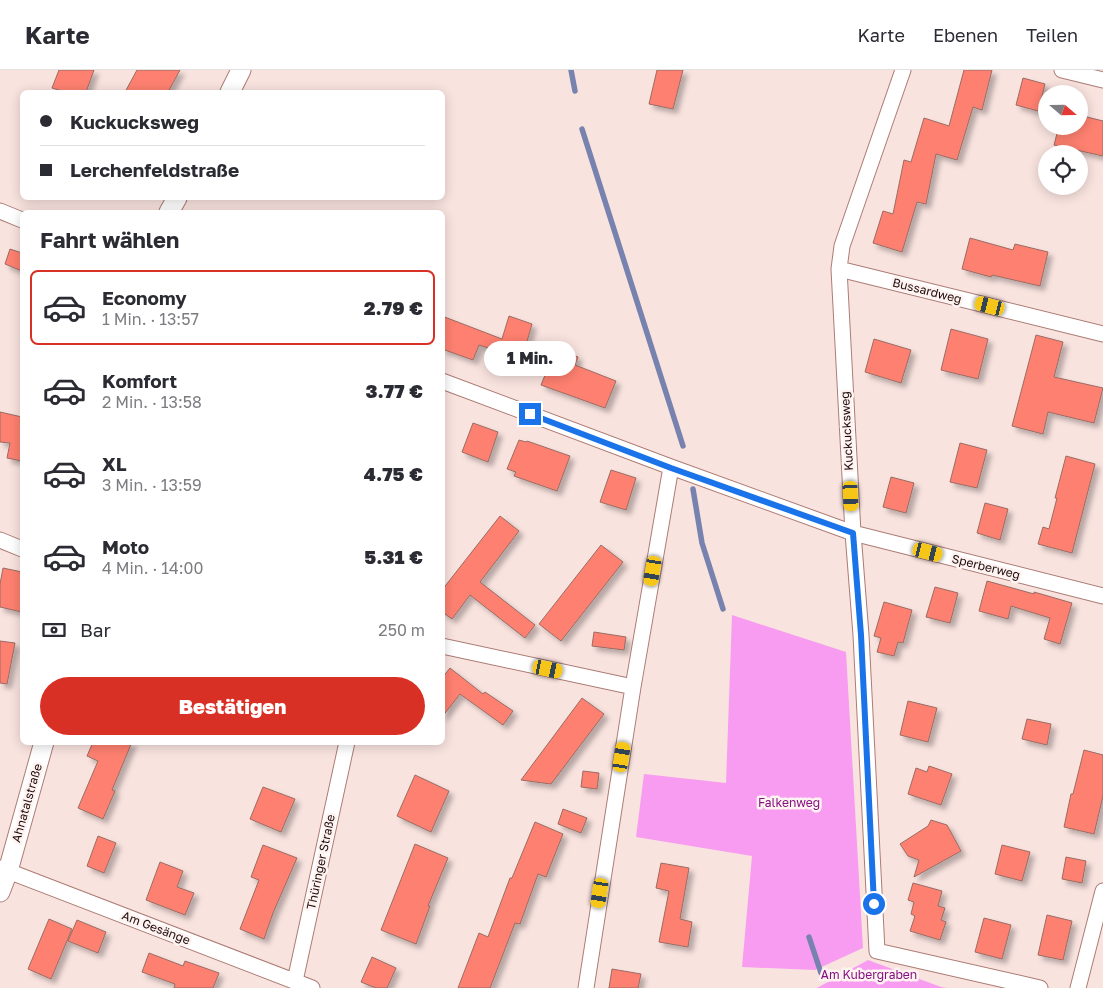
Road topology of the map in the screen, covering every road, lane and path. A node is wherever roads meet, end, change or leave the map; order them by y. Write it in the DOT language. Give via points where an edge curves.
graph roads {
  1 [pos="241,70"];
  2 [pos="902,70"];
  3 [pos="1062,70"];
  4 [pos="1103,80"];
  5 [pos="231,90"];
  6 [pos="0,212"];
  7 [pos="20,219"];
  8 [pos="839,269"];
  9 [pos="1103,334"];
  10 [pos="445,382"];
  11 [pos="671,468"];
  12 [pos="853,533"];
  13 [pos="0,540"];
  14 [pos="20,548"];
  15 [pos="1103,596"];
  16 [pos="445,647"];
  17 [pos="633,687"];
  18 [pos="43,745"];
  19 [pos="347,745"];
  20 [pos="4,869"];
  21 [pos="1103,891"];
  22 [pos="0,892"];
  23 [pos="295,982"];
  24 [pos="312,988"];
  25 [pos="586,988"];
  26 [pos="1040,988"];
  27 [pos="1078,988"];
  1 -- 5 [label="street"];
  2 -- 8 [label="street, Kuckucksweg" via="842,246"];
  3 -- 4 [label="street"];
  6 -- 7 [label="street"];
  8 -- 9 [label="street, Bussardweg"];
  8 -- 12 [label="street, Kuckucksweg"];
  10 -- 11 [label="street, Sperberweg"];
  11 -- 12 [label="street, Sperberweg"];
  11 -- 17 [label="street"];
  12 -- 15 [label="street, Sperberweg"];
  12 -- 26 [label="street, Kuckucksweg" via="877,951"];
  13 -- 14 [label="street"];
  16 -- 17 [label="street"];
  17 -- 25 [label="street"];
  18 -- 20 [label="street, Ahnatalstraße"];
  19 -- 23 [label="street, Thüringer Straße"];
  20 -- 22 [label="street, Ahnatalstraße"];
  20 -- 23 [label="street, Am Gesänge"];
  21 -- 27 [label="street"];
  23 -- 24 [label="street, Am Gesänge"];
}
